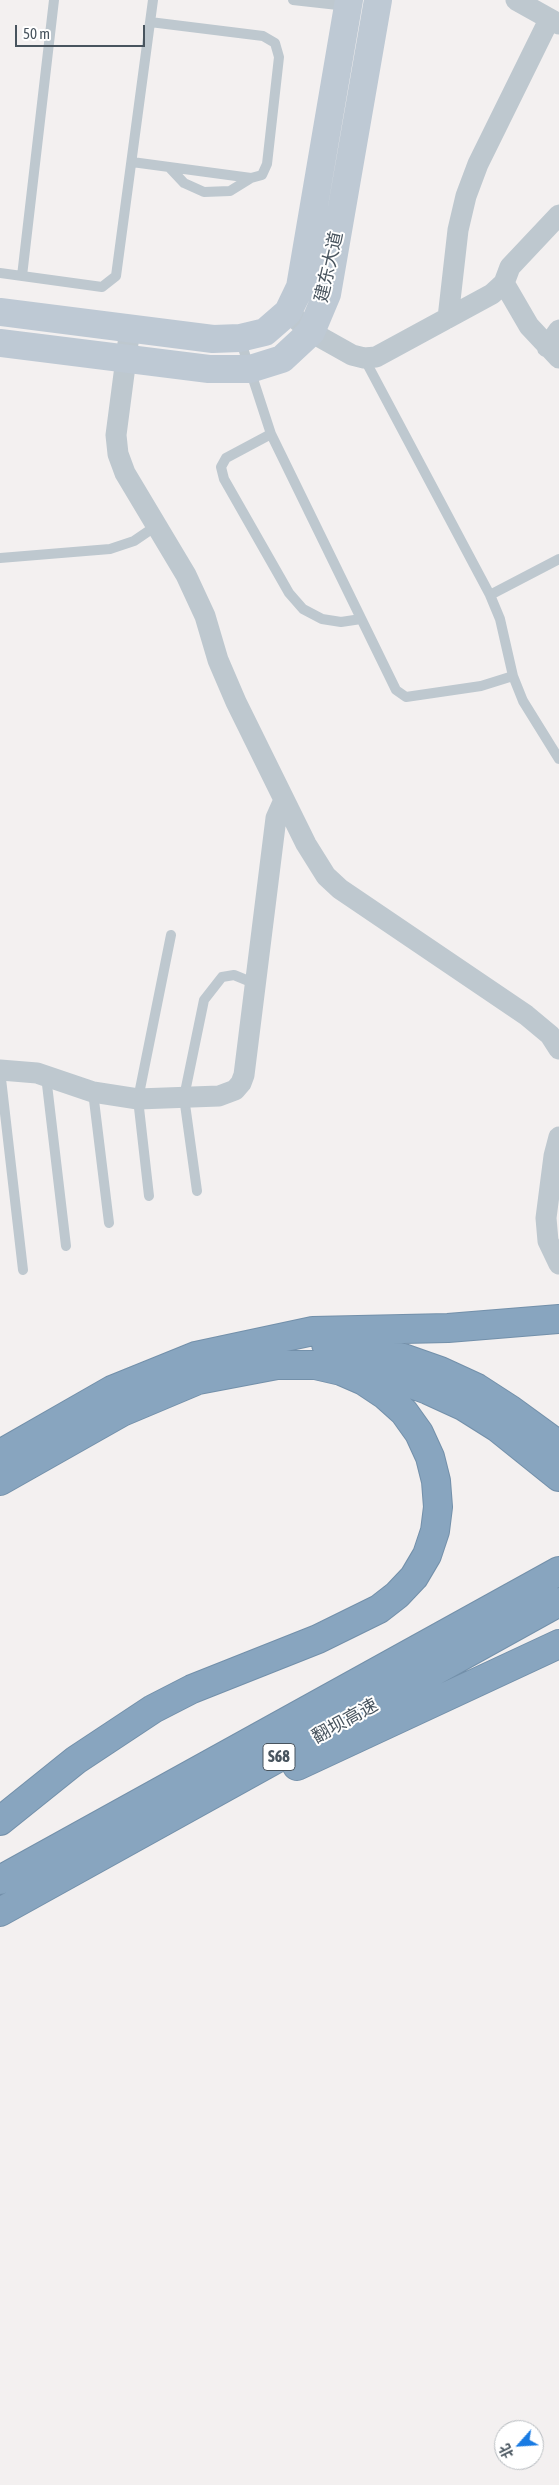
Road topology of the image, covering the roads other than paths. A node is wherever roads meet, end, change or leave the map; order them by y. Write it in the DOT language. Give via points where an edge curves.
graph roads {
  1 [pos="54,0"];
  2 [pos="153,0"];
  3 [pos="293,0"];
  4 [pos="378,0"];
  5 [pos="516,0"];
  6 [pos="349,3"];
  7 [pos="150,22"];
  8 [pos="554,22"];
  9 [pos="132,162"];
  10 [pos="169,167"];
  11 [pos="251,178"];
  12 [pos="559,215"];
  13 [pos="0,273"];
  14 [pos="22,276"];
  15 [pos="504,283"];
  16 [pos="0,312"];
  17 [pos="288,312"];
  18 [pos="448,318"];
  19 [pos="130,328"];
  20 [pos="559,330"];
  21 [pos="311,332"];
  22 [pos="240,338"];
  23 [pos="0,343"];
  24 [pos="553,353"];
  25 [pos="364,358"];
  26 [pos="126,359"];
  27 [pos="250,369"];
  28 [pos="271,434"];
  29 [pos="156,526"];
  30 [pos="0,558"];
  31 [pos="559,559"];
  32 [pos="490,595"];
  33 [pos="361,619"];
  34 [pos="513,676"];
  35 [pos="559,759"];
  36 [pos="284,800"];
  37 [pos="171,936"];
  38 [pos="256,984"];
  39 [pos="559,1049"];
  40 [pos="0,1070"];
  41 [pos="46,1076"];
  42 [pos="93,1092"];
  43 [pos="184,1098"];
  44 [pos="138,1099"];
  45 [pos="559,1137"];
  46 [pos="197,1191"];
  47 [pos="150,1196"];
  48 [pos="109,1223"];
  49 [pos="66,1246"];
  50 [pos="559,1264"];
  51 [pos="23,1270"];
  52 [pos="559,1319"];
  53 [pos="240,1347"];
  54 [pos="316,1364"];
  55 [pos="559,1446"];
  56 [pos="0,1454"];
  57 [pos="559,1477"];
  58 [pos="0,1481"];
  59 [pos="547,1578"];
  60 [pos="559,1602"];
  61 [pos="559,1644"];
  62 [pos="0,1820"];
  63 [pos="82,1866"];
  64 [pos="0,1880"];
  65 [pos="0,1912"];
  1 -- 14 [label="lane"];
  2 -- 7 [label="lane"];
  3 -- 6 [label="lane"];
  4 -- 21 [label="street, 建东大道" via="327,294"];
  5 -- 8 [label="street"];
  6 -- 17 [label="street, 建东大道" via="300,287"];
  7 -- 9 [label="lane"];
  7 -- 11 [label="lane" via="263,36 275,43 279,57 267,164 262,175"];
  8 -- 18 [label="street" via="478,164 466,196 458,230"];
  9 -- 10 [label="lane"];
  9 -- 14 [label="lane" via="116,276 102,287"];
  10 -- 11 [label="lane"];
  10 -- 11 [label="lane" via="184,183 204,192 230,191"];
  12 -- 15 [label="street" via="510,268"];
  13 -- 14 [label="lane"];
  15 -- 18 [label="street" via="492,294"];
  15 -- 24 [label="street" via="529,326"];
  16 -- 19 [label="street, 建东大道"];
  17 -- 21 [label="street"];
  17 -- 22 [label="street, 建东大道" via="265,332"];
  18 -- 25 [label="street" via="376,357"];
  19 -- 22 [label="street, 建东大道" via="213,339"];
  19 -- 26 [label="street"];
  20 -- 24 [label="street"];
  21 -- 25 [label="street" via="352,355"];
  21 -- 27 [label="street, 建东大道" via="282,358"];
  22 -- 27 [label="lane"];
  23 -- 26 [label="street, 建东大道"];
  25 -- 32 [label="lane"];
  26 -- 27 [label="street, 建东大道" via="208,369"];
  26 -- 29 [label="street" via="116,435 118,454 125,473"];
  27 -- 28 [label="lane"];
  28 -- 33 [label="lane"];
  28 -- 33 [label="lane" via="226,458 221,467 224,479 288,593 303,609 322,619 341,622"];
  29 -- 30 [label="lane" via="134,541 110,549"];
  29 -- 36 [label="street" via="186,575 205,616 218,660 236,702"];
  31 -- 32 [label="lane"];
  32 -- 34 [label="lane" via="500,619"];
  33 -- 34 [label="lane" via="396,690 406,697 481,686"];
  34 -- 35 [label="lane" via="523,702"];
  36 -- 38 [label="street" via="276,818"];
  36 -- 39 [label="street" via="326,876 340,889 526,1015 550,1035"];
  37 -- 44 [label="lane"];
  38 -- 43 [label="street" via="241,1083 235,1090 219,1096"];
  38 -- 43 [label="lane" via="234,975 222,977 204,1000"];
  40 -- 41 [label="street" via="21,1070"];
  40 -- 51 [label="lane"];
  41 -- 42 [label="street"];
  41 -- 49 [label="lane"];
  42 -- 44 [label="street"];
  42 -- 48 [label="lane"];
  43 -- 44 [label="street"];
  43 -- 46 [label="lane"];
  44 -- 47 [label="lane"];
  45 -- 50 [label="street" via="546,1218 548,1241"];
  52 -- 53 [label="highway" via="448,1328 313,1331"];
  53 -- 55 [label="highway" via="323,1344 403,1358 477,1388"];
  53 -- 56 [label="highway" via="196,1356 121,1387"];
  54 -- 57 [label="highway" via="360,1368 428,1390 464,1406 498,1428"];
  54 -- 58 [label="highway" via="277,1365 198,1380 122,1412"];
  54 -- 62 [label="highway" via="356,1378 385,1395 404,1412 419,1433 430,1457 438,1506 427,1555 414,1577 397,1595 359,1620 233,1671 153,1710 76,1760"];
  59 -- 64 [label="highway, 翻坝高速 / S68"];
  60 -- 63 [label="highway, 翻坝高速 / S68"];
  61 -- 63 [label="highway"];
  63 -- 65 [label="highway, 翻坝高速 / S68"];
}
